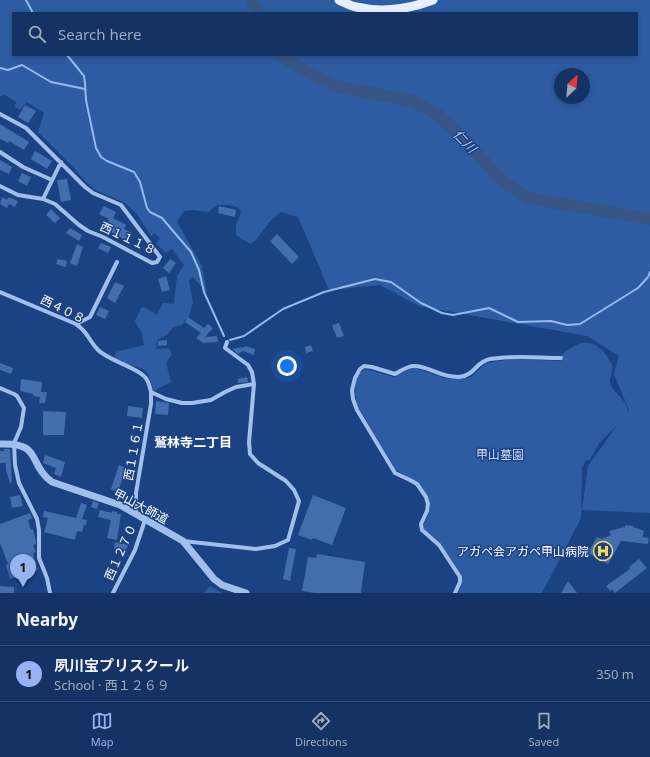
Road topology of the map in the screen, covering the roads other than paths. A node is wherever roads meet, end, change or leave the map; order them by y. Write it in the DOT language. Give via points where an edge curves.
graph roads {
  1 [pos="339,0"];
  2 [pos="433,0"];
  3 [pos="0,114"];
  4 [pos="0,152"];
  5 [pos="61,162"];
  6 [pos="52,180"];
  7 [pos="0,186"];
  8 [pos="43,199"];
  9 [pos="117,262"];
  10 [pos="0,292"];
  11 [pos="76,324"];
  12 [pos="226,342"];
  13 [pos="561,358"];
  14 [pos="254,384"];
  15 [pos="0,388"];
  16 [pos="150,392"];
  17 [pos="14,443"];
  18 [pos="0,444"];
  19 [pos="136,514"];
  20 [pos="145,520"];
  21 [pos="183,541"];
  22 [pos="50,593"];
  23 [pos="113,593"];
  24 [pos="246,593"];
  25 [pos="455,593"];
  1 -- 2 [label="main road" via="355,7 390,10"];
  3 -- 5 [label="street, 西１１１８" via="26,128"];
  4 -- 6 [label="street" via="23,167"];
  5 -- 6 [label="street"];
  5 -- 8 [label="street, 西１１１８" via="89,190 122,205 160,257 157,262 152,263 103,236 88,231 54,204"];
  6 -- 8 [label="street"];
  7 -- 8 [label="street, 西１１１８" via="18,195"];
  9 -- 11 [label="street" via="90,317"];
  10 -- 11 [label="street, 西４０８"];
  11 -- 16 [label="street, 西４０８" via="84,330 98,350 140,372 147,379"];
  12 -- 14 [label="street" via="225,348 248,365"];
  13 -- 25 [label="street" via="490,359 470,374 459,377 444,376 415,366 395,374 364,366 355,378 352,395 356,410 384,457 395,473 417,484 426,497 428,504 421,524 422,530 439,545 460,577"];
  14 -- 16 [label="street" via="236,387 211,400 192,403 166,399"];
  14 -- 21 [label="street" via="250,454 258,463 286,481 299,501 288,540 275,546 256,549"];
  15 -- 17 [label="street" via="17,396 24,408 21,427"];
  16 -- 19 [label="street, 西１１６１" via="151,404 136,493"];
  17 -- 18 [label="street"];
  17 -- 19 [label="street, 甲山大師道" via="29,451 44,476 52,482 105,499"];
  17 -- 22 [label="street" via="15,465 20,483 37,519 39,558"];
  19 -- 20 [label="street, 甲山大師道"];
  20 -- 21 [label="street, 甲山大師道"];
  20 -- 23 [label="street, 西１２７０" via="135,550"];
  21 -- 24 [label="street, 甲山大師道" via="214,579 222,585"];
}
